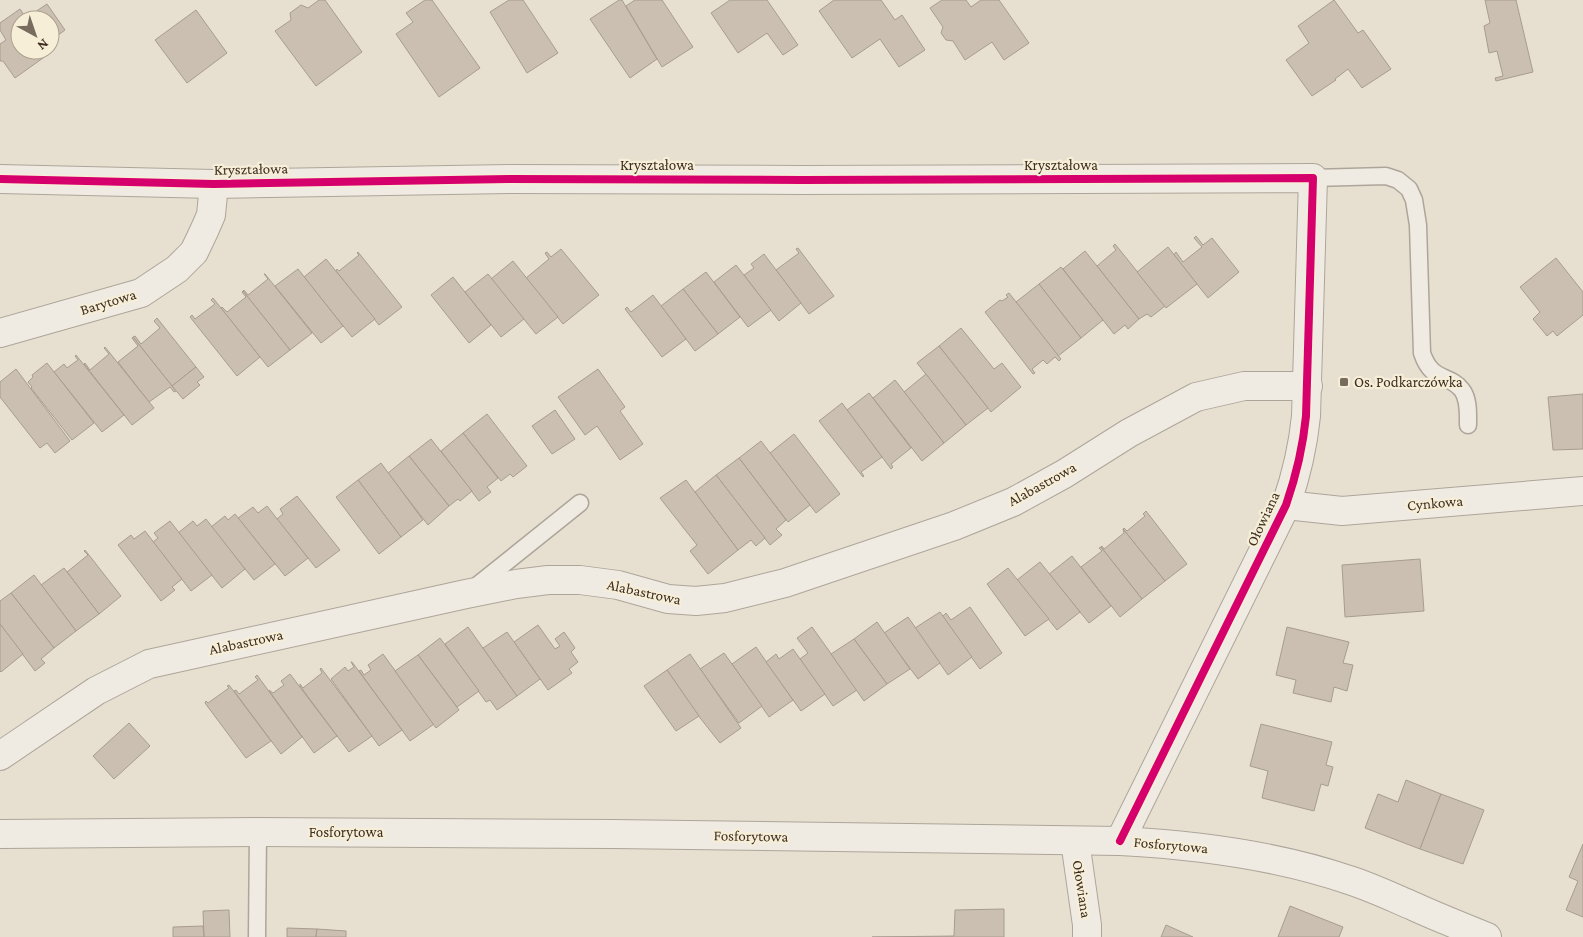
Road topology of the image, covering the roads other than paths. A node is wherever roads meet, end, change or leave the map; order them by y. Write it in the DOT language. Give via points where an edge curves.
graph roads {
  1 [pos="1313,178"];
  2 [pos="0,179"];
  3 [pos="214,184"];
  4 [pos="0,333"];
  5 [pos="1308,386"];
  6 [pos="1468,425"];
  7 [pos="1583,491"];
  8 [pos="580,503"];
  9 [pos="1286,505"];
  10 [pos="466,594"];
  11 [pos="0,756"];
  12 [pos="258,832"];
  13 [pos="0,834"];
  14 [pos="1074,841"];
  15 [pos="1120,841"];
  16 [pos="257,937"];
  17 [pos="1087,937"];
  18 [pos="1487,937"];
  1 -- 3 [label="street, Kryształowa" via="509,179"];
  1 -- 5 [label="street, Ołowiana"];
  1 -- 6 [label="lane" via="1386,176 1409,188 1418,225 1422,353 1426,365 1437,376 1462,390 1467,402"];
  2 -- 3 [label="street, Kryształowa"];
  3 -- 4 [label="street, Barytowa" via="211,215 194,252 177,269 141,293"];
  5 -- 9 [label="street, Ołowiana" via="1302,450"];
  5 -- 10 [label="street, Alabastrowa" via="1244,386 1196,397 1013,502 954,526 785,583 725,598 668,599 618,585 580,580 548,580"];
  7 -- 9 [label="street, Cynkowa" via="1342,511"];
  8 -- 10 [label="lane"];
  9 -- 15 [label="street, Ołowiana"];
  10 -- 11 [label="street, Alabastrowa" via="149,664 96,691"];
  12 -- 13 [label="street, Fosforytowa"];
  12 -- 14 [label="street, Fosforytowa"];
  12 -- 16 [label="lane"];
  14 -- 15 [label="street, Fosforytowa"];
  14 -- 17 [label="street, Ołowiana"];
  15 -- 18 [label="street, Fosforytowa" via="1208,848 1296,864 1364,885"];
}
